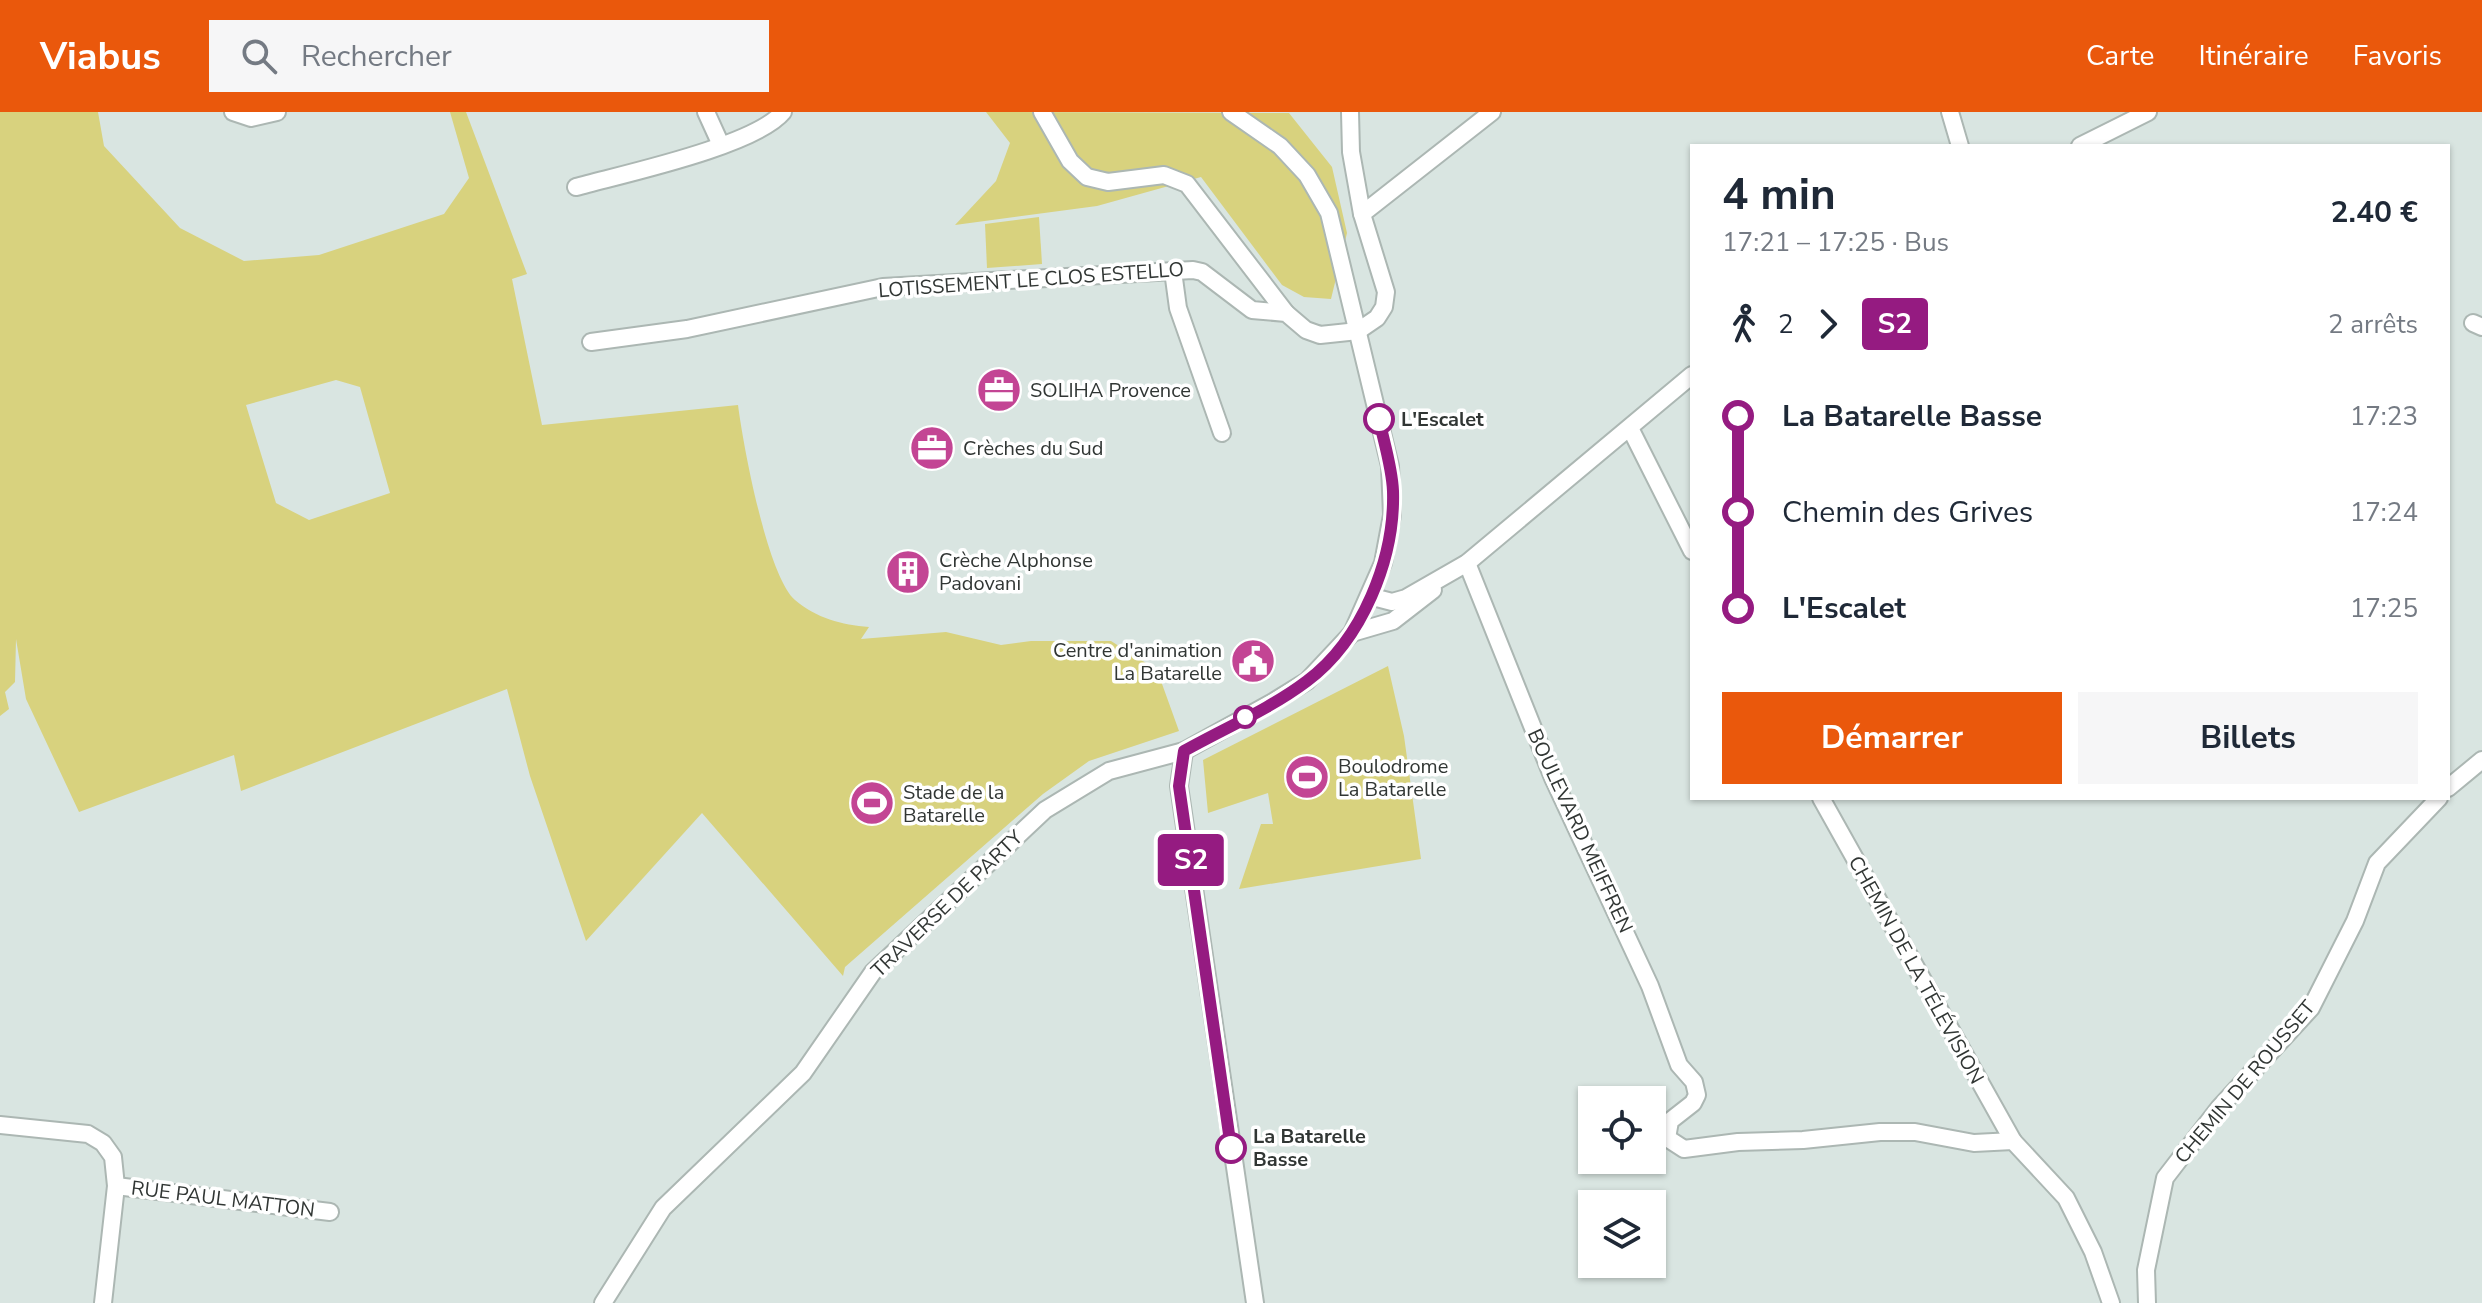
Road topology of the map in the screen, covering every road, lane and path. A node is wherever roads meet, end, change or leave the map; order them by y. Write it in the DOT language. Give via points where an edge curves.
graph roads {
  1 [pos="233,112"];
  2 [pos="277,112"];
  3 [pos="706,112"];
  4 [pos="783,112"];
  5 [pos="1042,112"];
  6 [pos="1231,112"];
  7 [pos="1350,112"];
  8 [pos="1492,112"];
  9 [pos="1950,112"];
  10 [pos="2148,112"];
  11 [pos="1959,144"];
  12 [pos="2084,144"];
  13 [pos="721,145"];
  14 [pos="576,187"];
  15 [pos="1362,214"];
  16 [pos="1173,271"];
  17 [pos="1286,313"];
  18 [pos="1358,331"];
  19 [pos="591,342"];
  20 [pos="1690,377"];
  21 [pos="1630,428"];
  22 [pos="1222,433"];
  23 [pos="1690,547"];
  24 [pos="1467,563"];
  25 [pos="1449,575"];
  26 [pos="1369,596"];
  27 [pos="1352,633"];
  28 [pos="1184,751"];
  29 [pos="2482,760"];
  30 [pos="2450,786"];
  31 [pos="1822,800"];
  32 [pos="2437,800"];
  33 [pos="0,1125"];
  34 [pos="2013,1141"];
  35 [pos="116,1186"];
  36 [pos="330,1212"];
  37 [pos="103,1303"];
  38 [pos="603,1303"];
  39 [pos="1255,1303"];
  40 [pos="2111,1303"];
  41 [pos="2147,1303"];
  1 -- 2 [label="street" via="251,118"];
  3 -- 13 [label="street"];
  4 -- 13 [label="street" via="775,122"];
  5 -- 17 [label="street" via="1070,161 1087,177 1108,182 1164,175 1187,184"];
  6 -- 18 [label="street" via="1280,146 1307,175 1329,213"];
  7 -- 15 [label="street"];
  8 -- 15 [label="street"];
  9 -- 11 [label="street"];
  10 -- 12 [label="street"];
  13 -- 14 [label="street"];
  15 -- 18 [label="street" via="1386,292 1377,318"];
  16 -- 17 [label="street, LOTISSEMENT LE CLOS ESTELLO" via="1202,272 1252,310"];
  16 -- 19 [label="street, LOTISSEMENT LE CLOS ESTELLO" via="883,287 687,329"];
  16 -- 22 [label="street" via="1178,308"];
  17 -- 18 [label="street, LOTISSEMENT LE CLOS ESTELLO" via="1320,335"];
  18 -- 26 [label="street" via="1393,491 1383,563"];
  20 -- 21 [label="street"];
  21 -- 23 [label="street"];
  21 -- 24 [label="street"];
  24 -- 25 [label="street"];
  24 -- 34 [label="street, BOULEVARD MEIFFREN" via="1553,778 1638,958 1679,1065 1690,1073 1697,1095 1676,1114 1667,1138 1684,1149 1880,1132 1915,1132 1974,1143"];
  25 -- 26 [label="street" via="1392,602"];
  25 -- 27 [label="street" via="1393,621"];
  26 -- 27 [label="street"];
  27 -- 28 [label="street, TRAVERSE DE PARTY" via="1307,681"];
  28 -- 38 [label="street, TRAVERSE DE PARTY" via="1109,771 1045,810 873,972 803,1073 663,1208"];
  28 -- 39 [label="street" via="1179,786"];
  29 -- 30 [label="street"];
  31 -- 34 [label="street, CHEMIN DE LA TÉLÉVISION"];
  32 -- 41 [label="street, CHEMIN DE ROUSSET" via="2377,863 2355,921 2311,1008 2219,1108 2165,1178 2146,1270"];
  33 -- 35 [label="street" via="88,1134 113,1157"];
  34 -- 40 [label="street, CHEMIN DE LA TÉLÉVISION" via="2066,1198"];
  35 -- 36 [label="street, RUE PAUL MATTON"];
  35 -- 37 [label="street"];
}
